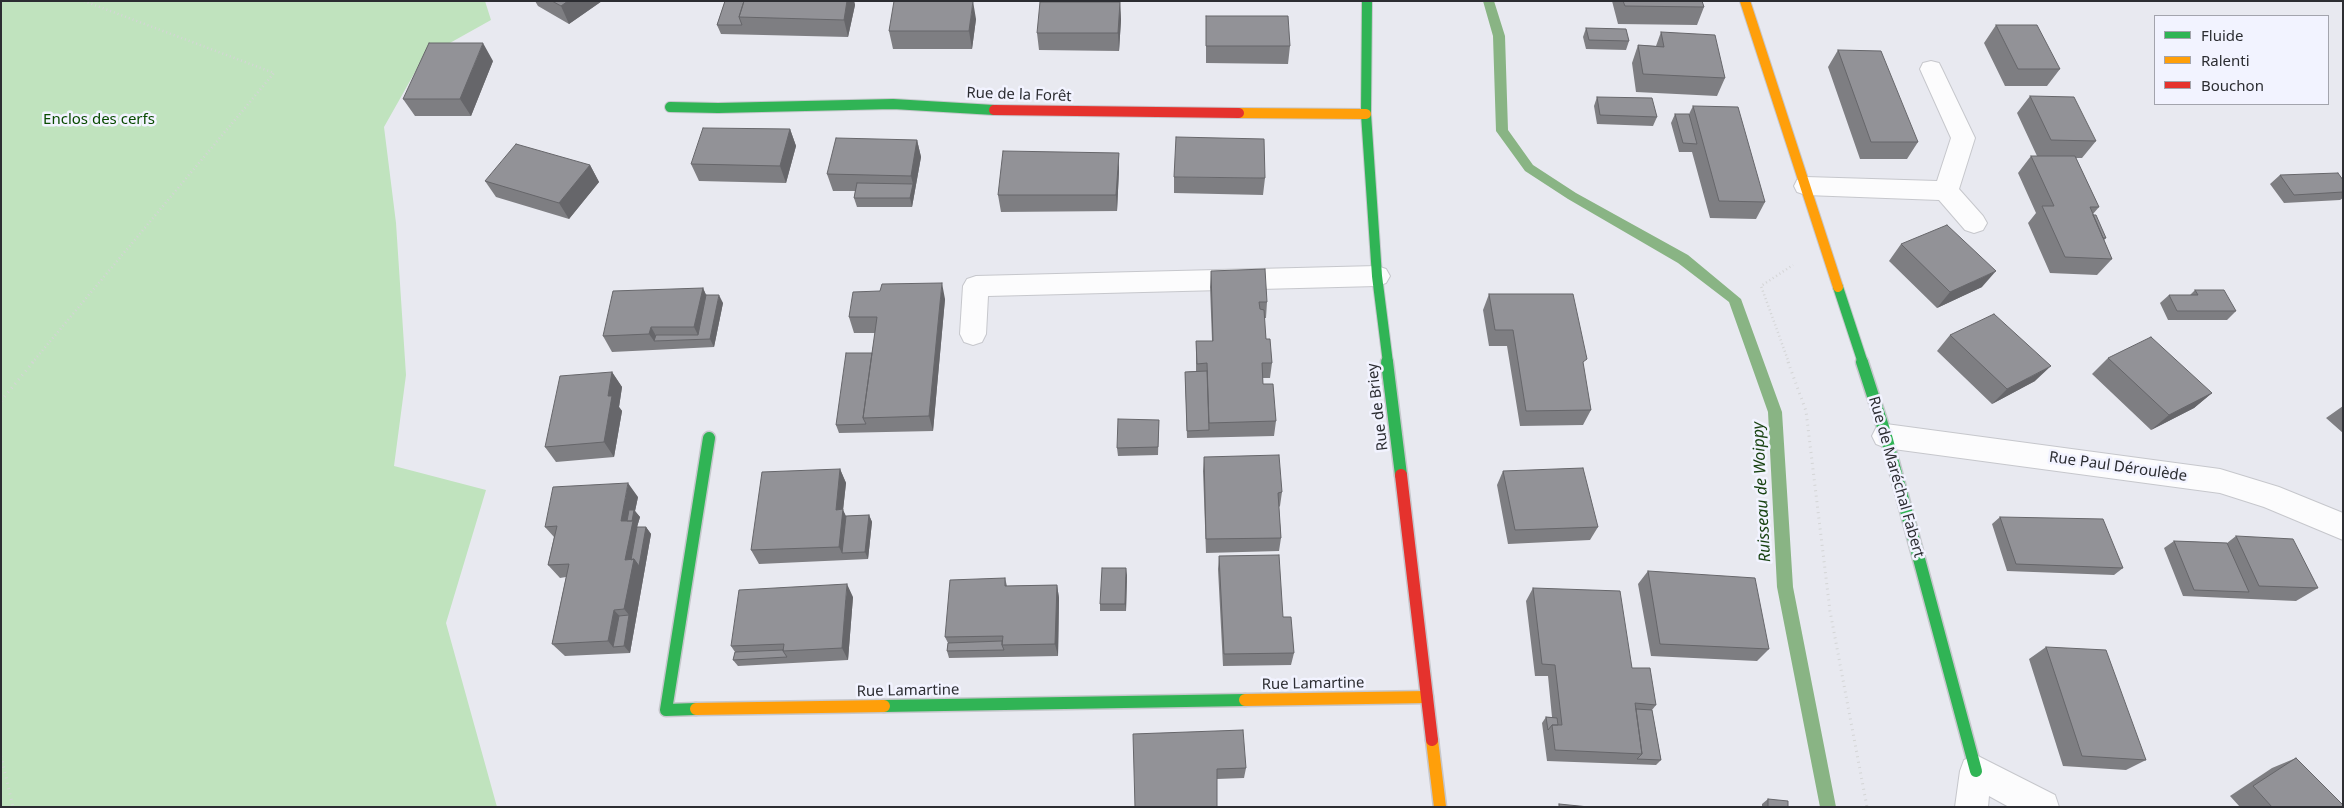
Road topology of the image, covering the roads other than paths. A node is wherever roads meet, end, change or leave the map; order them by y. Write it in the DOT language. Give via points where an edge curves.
graph roads {
  1 [pos="1367,1"];
  2 [pos="1745,1"];
  3 [pos="1931,69"];
  4 [pos="670,107"];
  5 [pos="1366,114"];
  6 [pos="1806,186"];
  7 [pos="1946,191"];
  8 [pos="1974,223"];
  9 [pos="1378,276"];
  10 [pos="973,334"];
  11 [pos="1886,436"];
  12 [pos="709,438"];
  13 [pos="2343,527"];
  14 [pos="1427,697"];
  15 [pos="1976,771"];
  16 [pos="1440,807"];
  17 [pos="1971,807"];
  18 [pos="2043,807"];
  1 -- 5 [label="street, Rue de Briey"];
  2 -- 6 [label="street, Rue de Maréchal Fabert"];
  3 -- 7 [label="street" via="1963,138"];
  4 -- 5 [label="street, Rue de la Forêt" via="893,104 1024,112"];
  5 -- 9 [label="street, Rue de Briey"];
  6 -- 7 [label="street"];
  6 -- 11 [label="street, Rue de Maréchal Fabert"];
  7 -- 8 [label="street"];
  9 -- 10 [label="street" via="976,286"];
  9 -- 14 [label="street, Rue de Briey"];
  11 -- 13 [label="street, Rue Paul Déroulède" via="2220,481 2269,496"];
  11 -- 15 [label="street, Rue de Maréchal Fabert"];
  12 -- 14 [label="street, Rue Lamartine" via="666,710"];
  14 -- 16 [label="street, Rue de Briey"];
  15 -- 17 [label="street"];
  15 -- 18 [label="street"];
}
